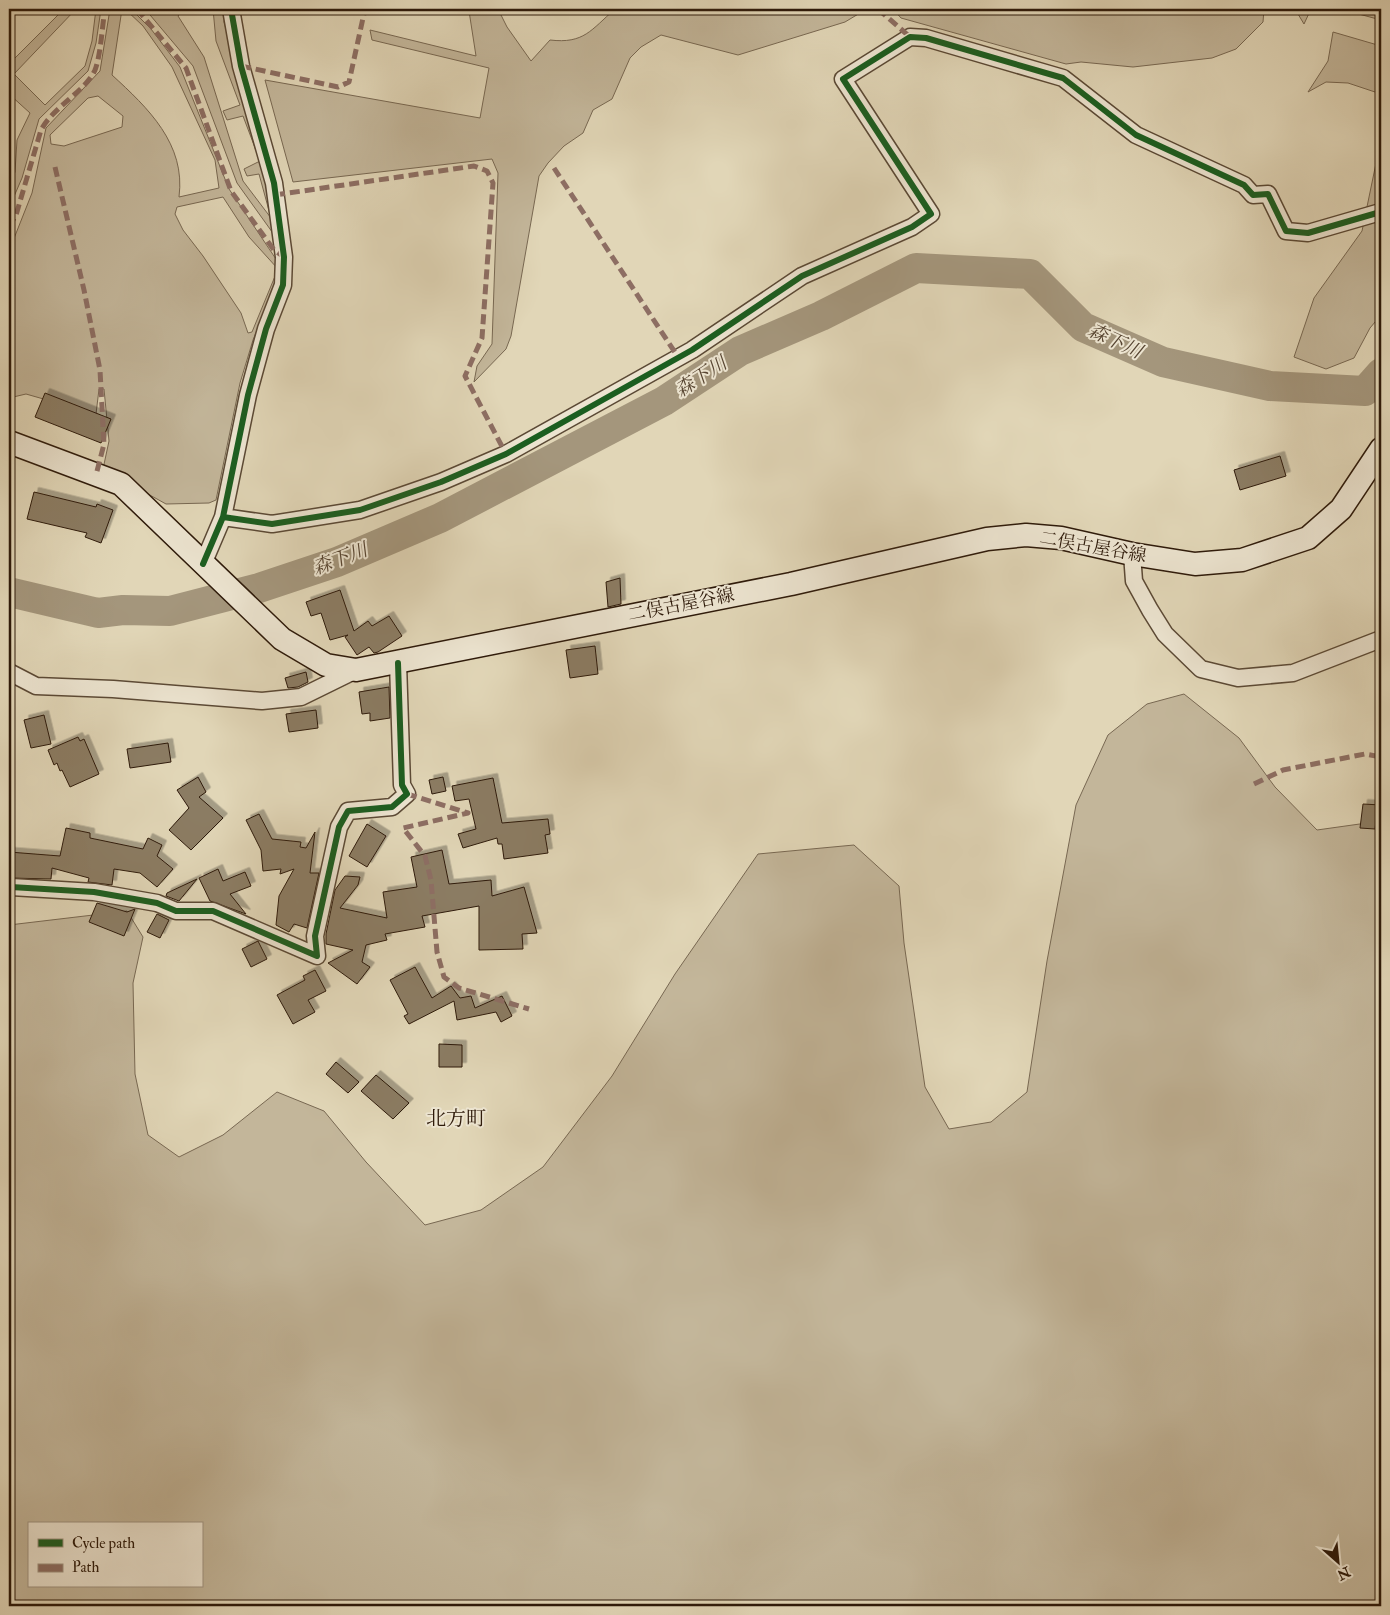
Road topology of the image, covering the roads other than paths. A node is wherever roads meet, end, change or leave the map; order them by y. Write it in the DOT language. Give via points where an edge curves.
graph roads {
  1 [pos="231,9"];
  2 [pos="1377,212"];
  3 [pos="9,442"];
  4 [pos="1381,449"];
  5 [pos="223,517"];
  6 [pos="1132,554"];
  7 [pos="203,564"];
  8 [pos="1381,639"];
  9 [pos="398,662"];
  10 [pos="356,670"];
  11 [pos="9,672"];
  12 [pos="11,886"];
  1 -- 5 [label="street" via="241,66 274,183 284,257 283,285 266,329 248,396"];
  2 -- 5 [label="street" via="1308,233 1286,231 1268,194 1254,194 1244,185 1136,135 1063,78 943,42 910,37 843,79 931,214 912,228 802,276 692,350 528,444 441,482 360,510 305,519 272,524"];
  3 -- 7 [label="main road, 二俣古屋谷線" via="121,484"];
  4 -- 6 [label="main road, 二俣古屋谷線" via="1341,509 1308,538 1242,560 1195,564"];
  5 -- 7 [label="street"];
  6 -- 8 [label="street" via="1134,582 1150,610 1165,634 1201,669 1238,678 1293,673"];
  6 -- 9 [label="main road, 二俣古屋谷線" via="1061,538 1026,535 987,539 791,584"];
  7 -- 10 [label="main road, 二俣古屋谷線" via="282,639 326,665"];
  9 -- 10 [label="main road, 二俣古屋谷線"];
  9 -- 12 [label="street" via="402,785 407,794 392,807 348,811 339,827 315,936 317,956 213,911 176,911 157,904 94,892"];
  10 -- 11 [label="street" via="301,697 262,700 36,686"];
}
